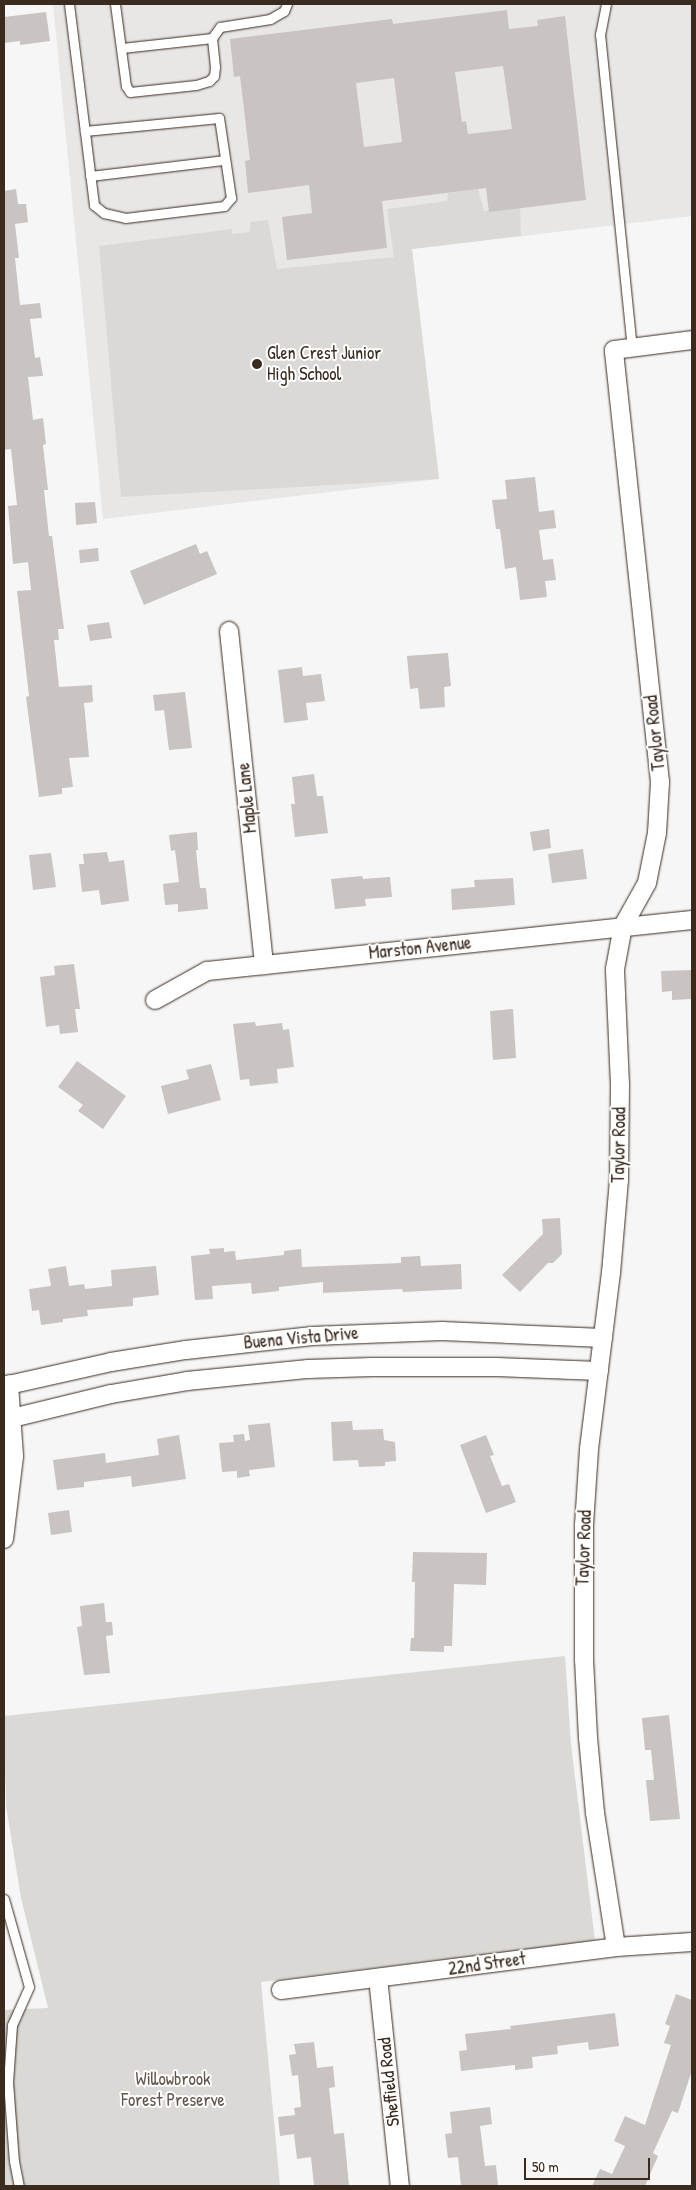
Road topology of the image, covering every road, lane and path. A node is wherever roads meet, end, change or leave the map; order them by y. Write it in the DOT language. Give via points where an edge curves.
graph roads {
  1 [pos="69,4"];
  2 [pos="115,4"];
  3 [pos="286,4"];
  4 [pos="606,4"];
  5 [pos="212,38"];
  6 [pos="122,48"];
  7 [pos="85,131"];
  8 [pos="225,160"];
  9 [pos="90,176"];
  10 [pos="692,340"];
  11 [pos="632,348"];
  12 [pos="229,631"];
  13 [pos="692,920"];
  14 [pos="623,926"];
  15 [pos="264,965"];
  16 [pos="155,1000"];
  17 [pos="603,1338"];
  18 [pos="599,1371"];
  19 [pos="6,1385"];
  20 [pos="8,1419"];
  21 [pos="4,1539"];
  22 [pos="4,1898"];
  23 [pos="692,1942"];
  24 [pos="616,1947"];
  25 [pos="378,1978"];
  26 [pos="282,1990"];
  27 [pos="19,2186"];
  28 [pos="400,2186"];
  1 -- 7 [label="lane"];
  2 -- 6 [label="lane"];
  3 -- 5 [label="lane" via="284,11 270,18 220,27"];
  4 -- 11 [label="lane" via="600,34"];
  5 -- 6 [label="lane"];
  5 -- 6 [label="lane" via="215,72 211,79 196,85 129,91"];
  7 -- 8 [label="lane" via="219,118"];
  7 -- 9 [label="lane"];
  8 -- 9 [label="lane"];
  8 -- 9 [label="lane" via="231,198 224,206 125,218 104,213 94,205"];
  10 -- 11 [label="street"];
  11 -- 14 [label="street, Taylor Road" via="614,350 660,782 658,832 648,883"];
  12 -- 15 [label="street, Maple Lane"];
  13 -- 14 [label="street, Marston Avenue"];
  14 -- 15 [label="street, Marston Avenue"];
  14 -- 17 [label="street, Taylor Road" via="615,969 620,1085 619,1180"];
  15 -- 16 [label="street, Marston Avenue" via="207,971"];
  17 -- 18 [label="street, Taylor Road"];
  17 -- 19 [label="street, Buena Vista Drive" via="442,1331 312,1336 139,1357"];
  18 -- 20 [label="street, Buena Vista Drive" via="496,1367 308,1369 111,1394"];
  18 -- 24 [label="street, Taylor Road" via="585,1520 584,1660 595,1812"];
  19 -- 20 [label="street"];
  20 -- 21 [label="street" via="14,1456"];
  22 -- 27 [label="lane" via="29,1987 12,2025 8,2082"];
  23 -- 24 [label="street, 22nd Street"];
  24 -- 25 [label="street, 22nd Street"];
  25 -- 26 [label="street, 22nd Street"];
  25 -- 28 [label="street, Sheffield Road"];
}
